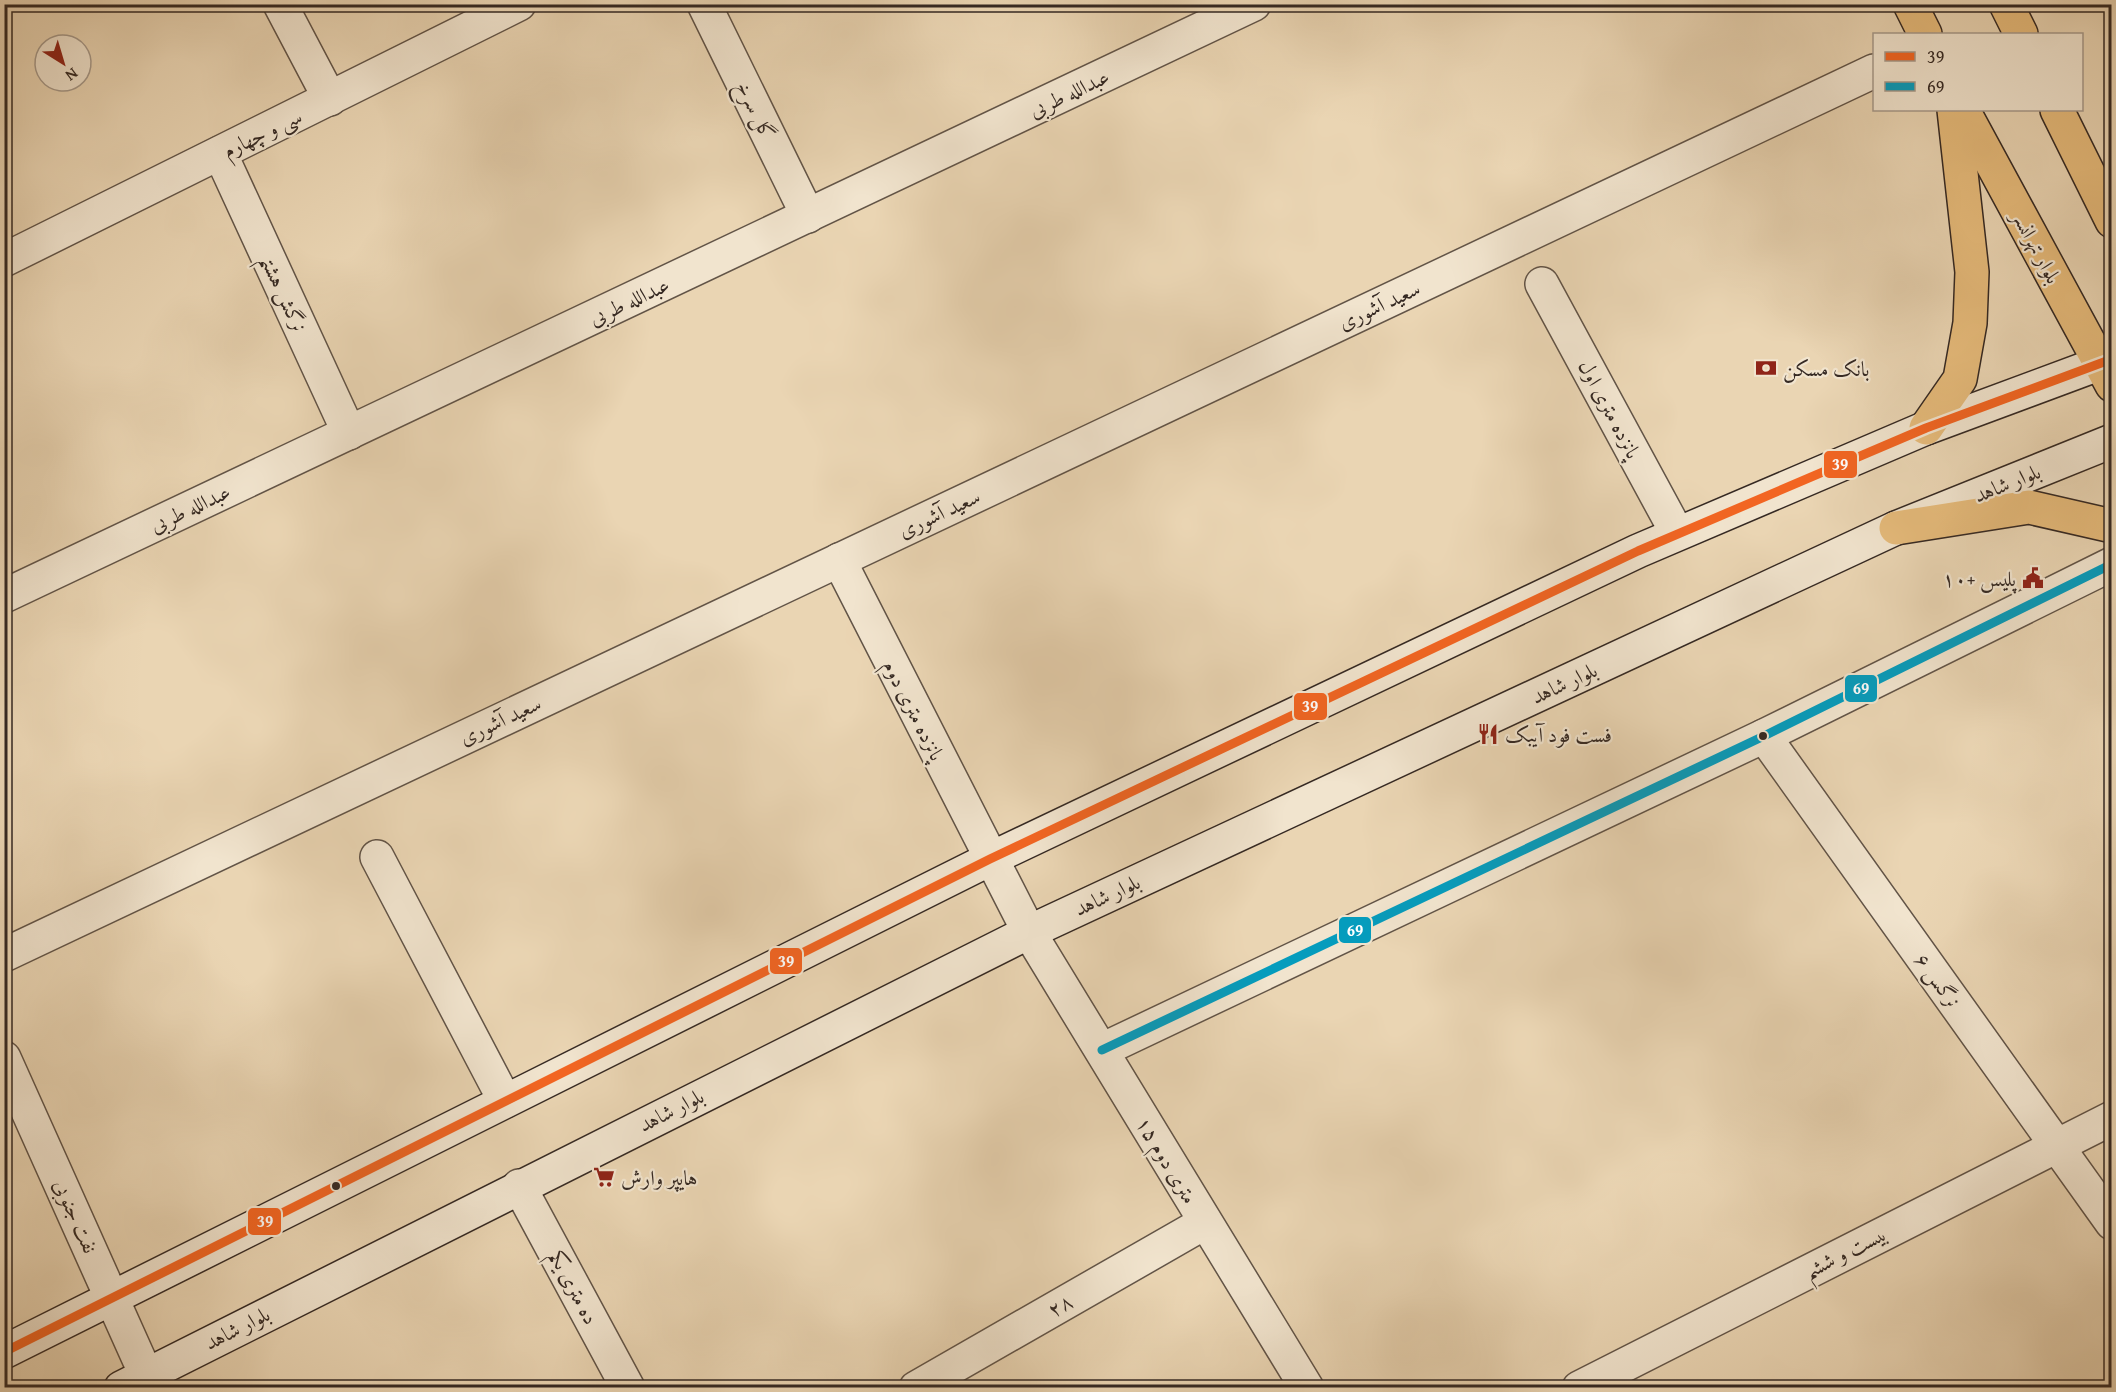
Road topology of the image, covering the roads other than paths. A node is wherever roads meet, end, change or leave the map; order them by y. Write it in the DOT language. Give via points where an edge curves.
graph roads {
  1 [pos="280,4"];
  2 [pos="519,4"];
  3 [pos="704,4"];
  4 [pos="1254,4"];
  5 [pos="1910,4"];
  6 [pos="2006,4"];
  7 [pos="1924,33"];
  8 [pos="2020,33"];
  9 [pos="1873,72"];
  10 [pos="330,99"];
  11 [pos="1953,111"];
  12 [pos="1964,111"];
  13 [pos="2058,111"];
  14 [pos="220,153"];
  15 [pos="2108,208"];
  16 [pos="808,216"];
  17 [pos="4,260"];
  18 [pos="1542,284"];
  19 [pos="2108,369"];
  20 [pos="1926,428"];
  21 [pos="349,433"];
  22 [pos="2112,441"];
  23 [pos="2112,526"];
  24 [pos="1896,528"];
  25 [pos="1677,533"];
  26 [pos="839,560"];
  27 [pos="2112,564"];
  28 [pos="4,596"];
  29 [pos="1764,736"];
  30 [pos="377,857"];
  31 [pos="990,859"];
  32 [pos="1029,932"];
  33 [pos="4,955"];
  34 [pos="1102,1050"];
  35 [pos="4,1058"];
  36 [pos="505,1101"];
  37 [pos="2112,1118"];
  38 [pos="2055,1144"];
  39 [pos="519,1186"];
  40 [pos="1204,1223"];
  41 [pos="2112,1223"];
  42 [pos="113,1297"];
  43 [pos="4,1352"];
  44 [pos="139,1383"];
  45 [pos="628,1388"];
  46 [pos="916,1388"];
  47 [pos="1306,1388"];
  48 [pos="1579,1388"];
  1 -- 10 [label="street"];
  2 -- 10 [label="street, سی و چهارم"];
  3 -- 16 [label="street, گل سرخ"];
  4 -- 16 [label="street, عبدالله طربی"];
  5 -- 7 [label="main road"];
  6 -- 8 [label="main road"];
  9 -- 26 [label="street, سعید آشوری"];
  10 -- 14 [label="street, سی و چهارم"];
  11 -- 20 [label="main road" via="1972,272 1970,323 1959,379"];
  12 -- 19 [label="main road, بلوار تهرانسر"];
  13 -- 15 [label="main road"];
  14 -- 17 [label="street, سی و چهارم"];
  14 -- 21 [label="street, نرگش هشتم"];
  16 -- 21 [label="street, عبدالله طربی"];
  18 -- 25 [label="street, پانزده متری اول"];
  19 -- 20 [label="street"];
  20 -- 25 [label="street"];
  21 -- 28 [label="street, عبدالله طربی"];
  22 -- 24 [label="street, بلوار شاهد"];
  23 -- 24 [label="main road" via="2029,507"];
  24 -- 32 [label="street, بلوار شاهد"];
  25 -- 31 [label="street"];
  26 -- 31 [label="street, پانزده متری دوم"];
  26 -- 33 [label="street, سعید آشوری"];
  27 -- 29 [label="street"];
  29 -- 34 [label="street"];
  29 -- 38 [label="street, نرگس ۶"];
  30 -- 36 [label="street"];
  31 -- 32 [label="street, پانزده متری دوم"];
  31 -- 36 [label="street"];
  32 -- 34 [label="street, ۱۵ متری دوم"];
  32 -- 39 [label="street, بلوار شاهد"];
  34 -- 40 [label="street, ۱۵ متری دوم"];
  35 -- 42 [label="street, نفت جنوبی"];
  36 -- 42 [label="street"];
  37 -- 38 [label="street, بیست و ششم"];
  38 -- 41 [label="street, نرگس ۶"];
  38 -- 48 [label="street, بیست و ششم"];
  39 -- 44 [label="street, بلوار شاهد"];
  39 -- 45 [label="street, ده متری یکم"];
  40 -- 46 [label="street, ۲۸"];
  40 -- 47 [label="street, ۱۵ متری دوم"];
  42 -- 43 [label="street"];
  42 -- 44 [label="street, نفت جنوبی"];
}
